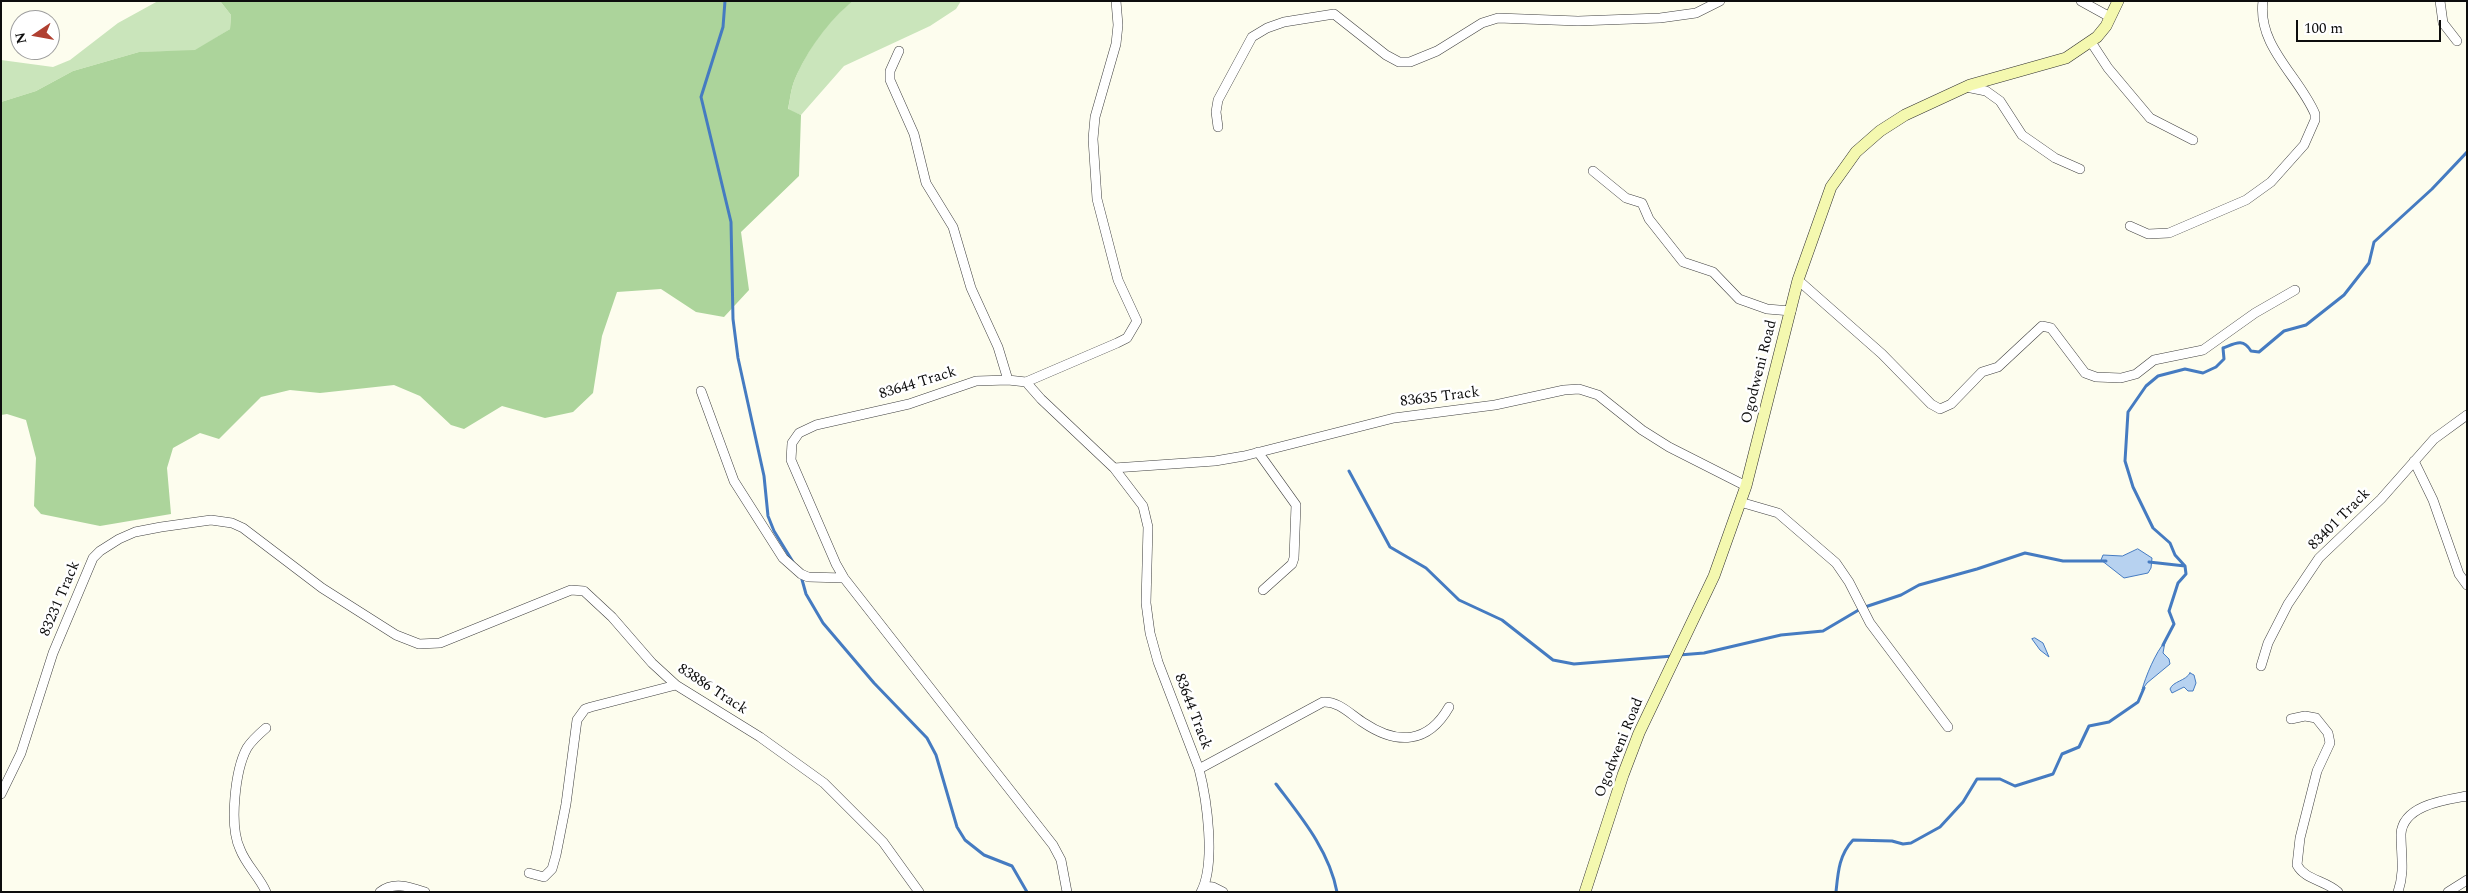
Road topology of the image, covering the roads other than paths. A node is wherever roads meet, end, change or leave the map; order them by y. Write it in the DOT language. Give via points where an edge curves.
graph roads {
  1 [pos="1116,1"];
  2 [pos="1720,1"];
  3 [pos="2081,1"];
  4 [pos="2118,1"];
  5 [pos="2263,1"];
  6 [pos="2440,1"];
  7 [pos="2110,17"];
  8 [pos="2457,41"];
  9 [pos="2091,42"];
  10 [pos="899,51"];
  11 [pos="1966,87"];
  12 [pos="1218,127"];
  13 [pos="2193,140"];
  14 [pos="2080,169"];
  15 [pos="1593,171"];
  16 [pos="2130,226"];
  17 [pos="1798,280"];
  18 [pos="2295,290"];
  19 [pos="1790,311"];
  20 [pos="1008,380"];
  21 [pos="1026,382"];
  22 [pos="701,392"];
  23 [pos="2467,416"];
  24 [pos="1258,452"];
  25 [pos="2414,461"];
  26 [pos="1114,468"];
  27 [pos="1746,486"];
  28 [pos="1740,502"];
  29 [pos="844,578"];
  30 [pos="2467,585"];
  31 [pos="1263,590"];
  32 [pos="440,643"];
  33 [pos="2261,666"];
  34 [pos="676,685"];
  35 [pos="1449,707"];
  36 [pos="2291,719"];
  37 [pos="1948,727"];
  38 [pos="266,728"];
  39 [pos="1199,769"];
  40 [pos="1,794"];
  41 [pos="2467,796"];
  42 [pos="529,873"];
  43 [pos="2467,880"];
  44 [pos="1203,889"];
  45 [pos="266,892"];
  46 [pos="380,892"];
  47 [pos="425,892"];
  48 [pos="919,892"];
  49 [pos="1067,892"];
  50 [pos="1223,892"];
  51 [pos="1585,892"];
  52 [pos="2338,892"];
  53 [pos="2398,892"];
  54 [pos="2448,892"];
  1 -- 21 [label="street" via="1116,44 1094,117 1093,166 1097,199 1118,280 1137,317 1136,325 1127,338"];
  2 -- 12 [label="street" via="1696,13 1660,18 1578,21 1498,18 1482,23 1437,51 1410,62 1400,62 1386,55 1334,14 1284,22 1258,32 1246,44 1218,100"];
  3 -- 7 [label="street"];
  4 -- 7 [label="street, Ogodweni Road"];
  5 -- 16 [label="street" via="2265,27 2276,54 2315,114 2307,142 2272,182 2246,200 2169,233 2148,234"];
  6 -- 8 [label="street" via="2443,23"];
  7 -- 9 [label="street, Ogodweni Road"];
  9 -- 11 [label="street, Ogodweni Road" via="2059,60"];
  9 -- 13 [label="street" via="2108,68 2150,118"];
  10 -- 20 [label="street" via="890,71 890,80 914,134 926,183 953,227 971,288 998,348"];
  11 -- 14 [label="street" via="1986,91 2000,101 2022,136 2055,158"];
  11 -- 17 [label="street, Ogodweni Road" via="1892,123 1856,152 1831,187"];
  15 -- 19 [label="street" via="1626,198 1642,203 1650,219 1683,262 1713,272 1737,298 1768,309"];
  17 -- 18 [label="street" via="1940,409 1951,404 1982,372 1998,367 2042,326 2051,328 2085,373 2121,378 2136,374 2154,360 2203,350 2254,312"];
  17 -- 19 [label="street, Ogodweni Road"];
  19 -- 27 [label="street, Ogodweni Road"];
  20 -- 21 [label="street, 83644 Track"];
  20 -- 29 [label="street, 83644 Track" via="976,381 909,404 816,425 795,437 791,449 794,468"];
  21 -- 26 [label="street, 83644 Track"];
  22 -- 29 [label="street" via="734,481 783,558 808,577"];
  23 -- 25 [label="street, 83401 Track" via="2434,439"];
  24 -- 26 [label="street, 83635 Track" via="1215,461"];
  24 -- 27 [label="street, 83635 Track" via="1394,418 1579,390 1598,396 1669,447"];
  24 -- 31 [label="street" via="1292,497 1297,513 1292,564"];
  25 -- 30 [label="street" via="2459,574"];
  25 -- 33 [label="street, 83401 Track" via="2381,499 2319,558 2288,604 2268,643"];
  26 -- 39 [label="street, 83644 Track" via="1146,512 1146,603 1150,633"];
  27 -- 28 [label="street, Ogodweni Road"];
  28 -- 37 [label="street" via="1778,513 1836,563 1870,623"];
  28 -- 51 [label="street, Ogodweni Road" via="1714,576 1622,775"];
  29 -- 49 [label="street, 83644 Track" via="1048,838 1061,860"];
  32 -- 34 [label="street, 83886 Track" via="571,590 584,591"];
  32 -- 40 [label="street, 83231 Track" via="420,644 396,636 232,523 201,520 135,532 100,550 88,568 40,690 21,753"];
  34 -- 42 [label="street" via="591,707 580,714 575,727 566,804 552,869 544,877"];
  34 -- 48 [label="street, 83886 Track" via="760,737 824,784 883,842"];
  35 -- 39 [label="street" via="1442,720 1427,732 1408,738 1382,734 1334,703 1323,702"];
  36 -- 52 [label="street" via="2316,718 2328,733 2330,743 2315,780 2297,851 2297,865 2305,874"];
  38 -- 45 [label="street" via="247,748 242,763 234,832 240,850"];
  39 -- 44 [label="street, 83644 Track" via="1205,794 1209,853 1209,870"];
  41 -- 53 [label="street" via="2437,802 2408,818 2401,832 2403,872"];
  43 -- 54 [label="street"];
  44 -- 50 [label="street" via="1214,887"];
  46 -- 47 [label="street" via="399,885"];
}
